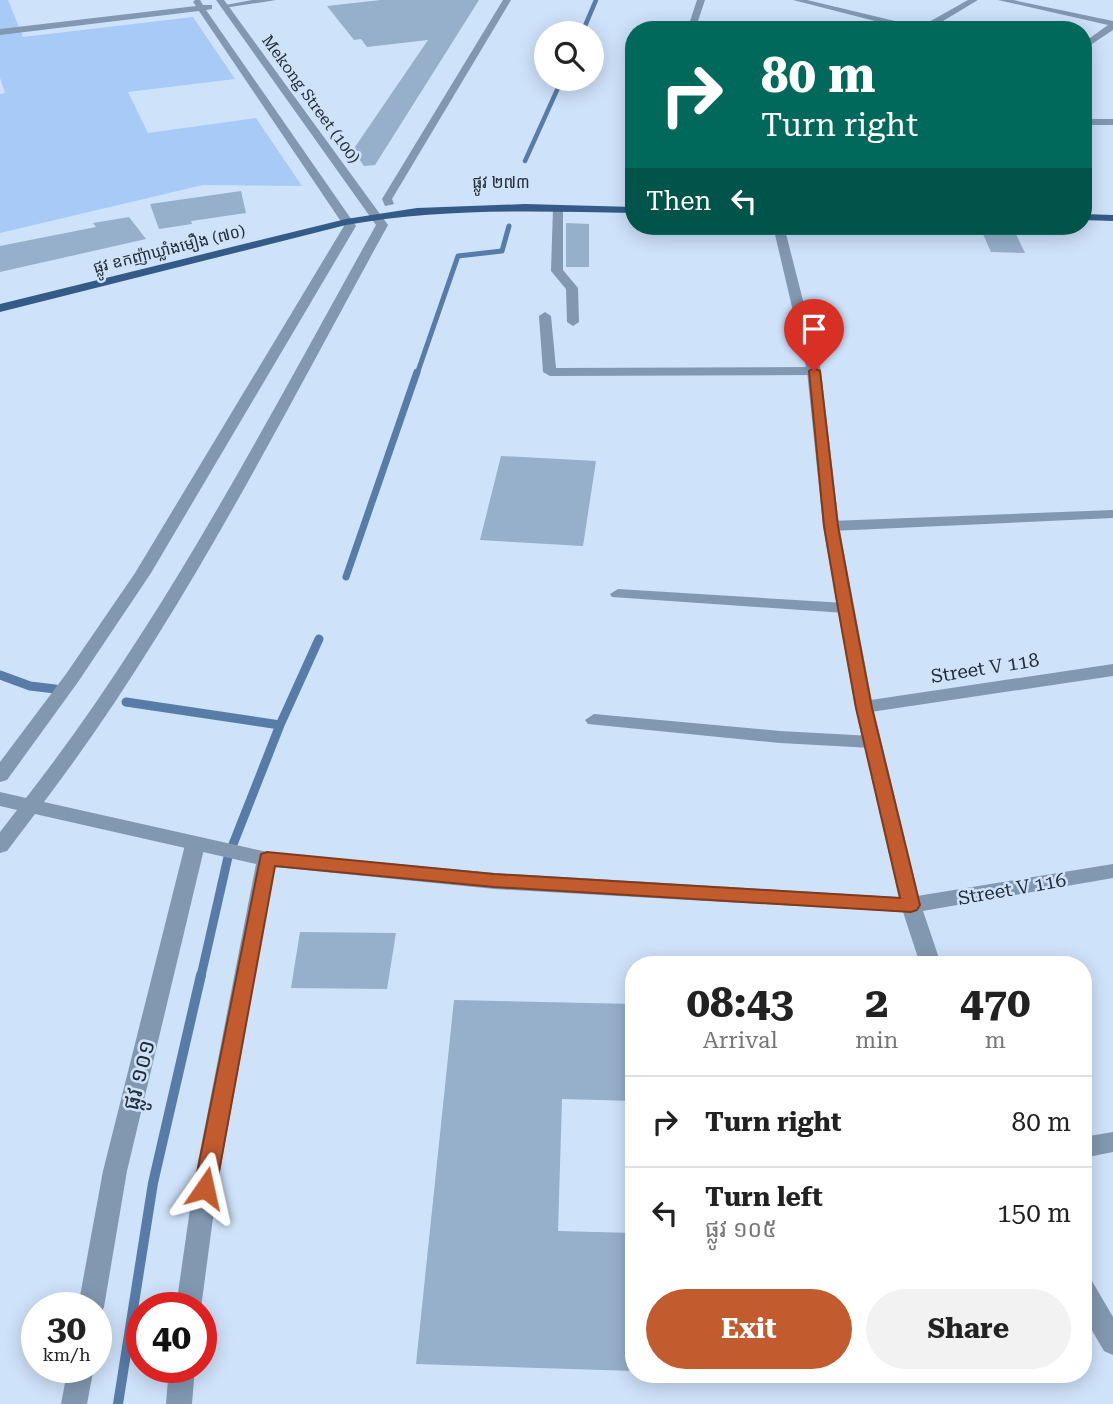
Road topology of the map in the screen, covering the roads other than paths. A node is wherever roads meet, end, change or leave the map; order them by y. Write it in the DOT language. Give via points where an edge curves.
graph roads {
  1 [pos="272,0"];
  2 [pos="507,0"];
  3 [pos="701,0"];
  4 [pos="797,0"];
  5 [pos="974,0"];
  6 [pos="1002,0"];
  7 [pos="221,2"];
  8 [pos="199,5"];
  9 [pos="694,21"];
  10 [pos="884,21"];
  11 [pos="937,21"];
  12 [pos="0,25"];
  13 [pos="1113,25"];
  14 [pos="0,32"];
  15 [pos="1092,40"];
  16 [pos="1092,122"];
  17 [pos="1113,122"];
  18 [pos="625,200"];
  19 [pos="1092,207"];
  20 [pos="1113,207"];
  21 [pos="392,208"];
  22 [pos="558,208"];
  23 [pos="625,210"];
  24 [pos="372,211"];
  25 [pos="343,217"];
  26 [pos="1092,217"];
  27 [pos="1113,218"];
  28 [pos="781,235"];
  29 [pos="0,296"];
  30 [pos="0,308"];
  31 [pos="545,316"];
  32 [pos="573,322"];
  33 [pos="814,371"];
  34 [pos="1113,514"];
  35 [pos="831,526"];
  36 [pos="618,594"];
  37 [pos="845,608"];
  38 [pos="1113,670"];
  39 [pos="864,708"];
  40 [pos="594,720"];
  41 [pos="872,742"];
  42 [pos="0,775"];
  43 [pos="0,799"];
  44 [pos="32,806"];
  45 [pos="195,845"];
  46 [pos="0,846"];
  47 [pos="267,859"];
  48 [pos="1113,871"];
  49 [pos="911,905"];
  50 [pos="927,956"];
  51 [pos="1113,1142"];
  52 [pos="1092,1146"];
  53 [pos="94,1292"];
  54 [pos="191,1292"];
  55 [pos="1092,1306"];
  56 [pos="1113,1342"];
  57 [pos="78,1383"];
  58 [pos="181,1383"];
  59 [pos="74,1404"];
  60 [pos="179,1404"];
  1 -- 7 [label="street"];
  2 -- 21 [label="street" via="387,199"];
  3 -- 9 [label="street"];
  4 -- 10 [label="street"];
  5 -- 11 [label="street"];
  6 -- 13 [label="street"];
  7 -- 8 [label="street"];
  7 -- 24 [label="street, Mekong Street (100)"];
  8 -- 12 [label="street"];
  8 -- 14 [label="street"];
  8 -- 25 [label="street, Mekong Street (100)"];
  13 -- 15 [label="street"];
  16 -- 17 [label="street"];
  18 -- 21 [label="main road, ផ្លូវ ២៧៣" via="464,198"];
  19 -- 20 [label="main road"];
  21 -- 22 [label="main road, ផ្លូវ ២៧៣"];
  21 -- 24 [label="main road, ផ្លូវ ២៧៣"];
  22 -- 23 [label="main road, ផ្លូវ ២៧៣"];
  22 -- 32 [label="street" via="557,271 572,288"];
  24 -- 25 [label="main road, ផ្លូវ ២៧៣"];
  24 -- 44 [label="street" via="382,225 183,581"];
  25 -- 29 [label="main road, ផ្លូវ ឧកញ៉ាឃ្លាំងមឿង (៧០)"];
  25 -- 30 [label="main road, ផ្លូវ ឧកញ៉ាឃ្លាំងមឿង (៧០)"];
  25 -- 42 [label="street" via="349,226 143,573"];
  26 -- 27 [label="main road"];
  28 -- 33 [label="street"];
  31 -- 33 [label="street" via="550,372"];
  33 -- 35 [label="street"];
  34 -- 35 [label="street"];
  35 -- 37 [label="street"];
  36 -- 37 [label="street"];
  37 -- 39 [label="street"];
  38 -- 39 [label="street, Street V 118"];
  39 -- 41 [label="street"];
  40 -- 41 [label="street"];
  41 -- 49 [label="street"];
  43 -- 44 [label="street, Street V 116"];
  44 -- 45 [label="street, Street V 116"];
  44 -- 46 [label="street"];
  45 -- 47 [label="street, Street V 116"];
  45 -- 53 [label="street, ផ្លូវ ១០១" via="115,1171"];
  47 -- 49 [label="street, Street V 116" via="494,881"];
  47 -- 54 [label="street" via="205,1188"];
  48 -- 49 [label="street, Street V 116"];
  49 -- 50 [label="street"];
  51 -- 52 [label="street"];
  55 -- 56 [label="street"];
  57 -- 59 [label="street"];
  58 -- 60 [label="street"];
}
